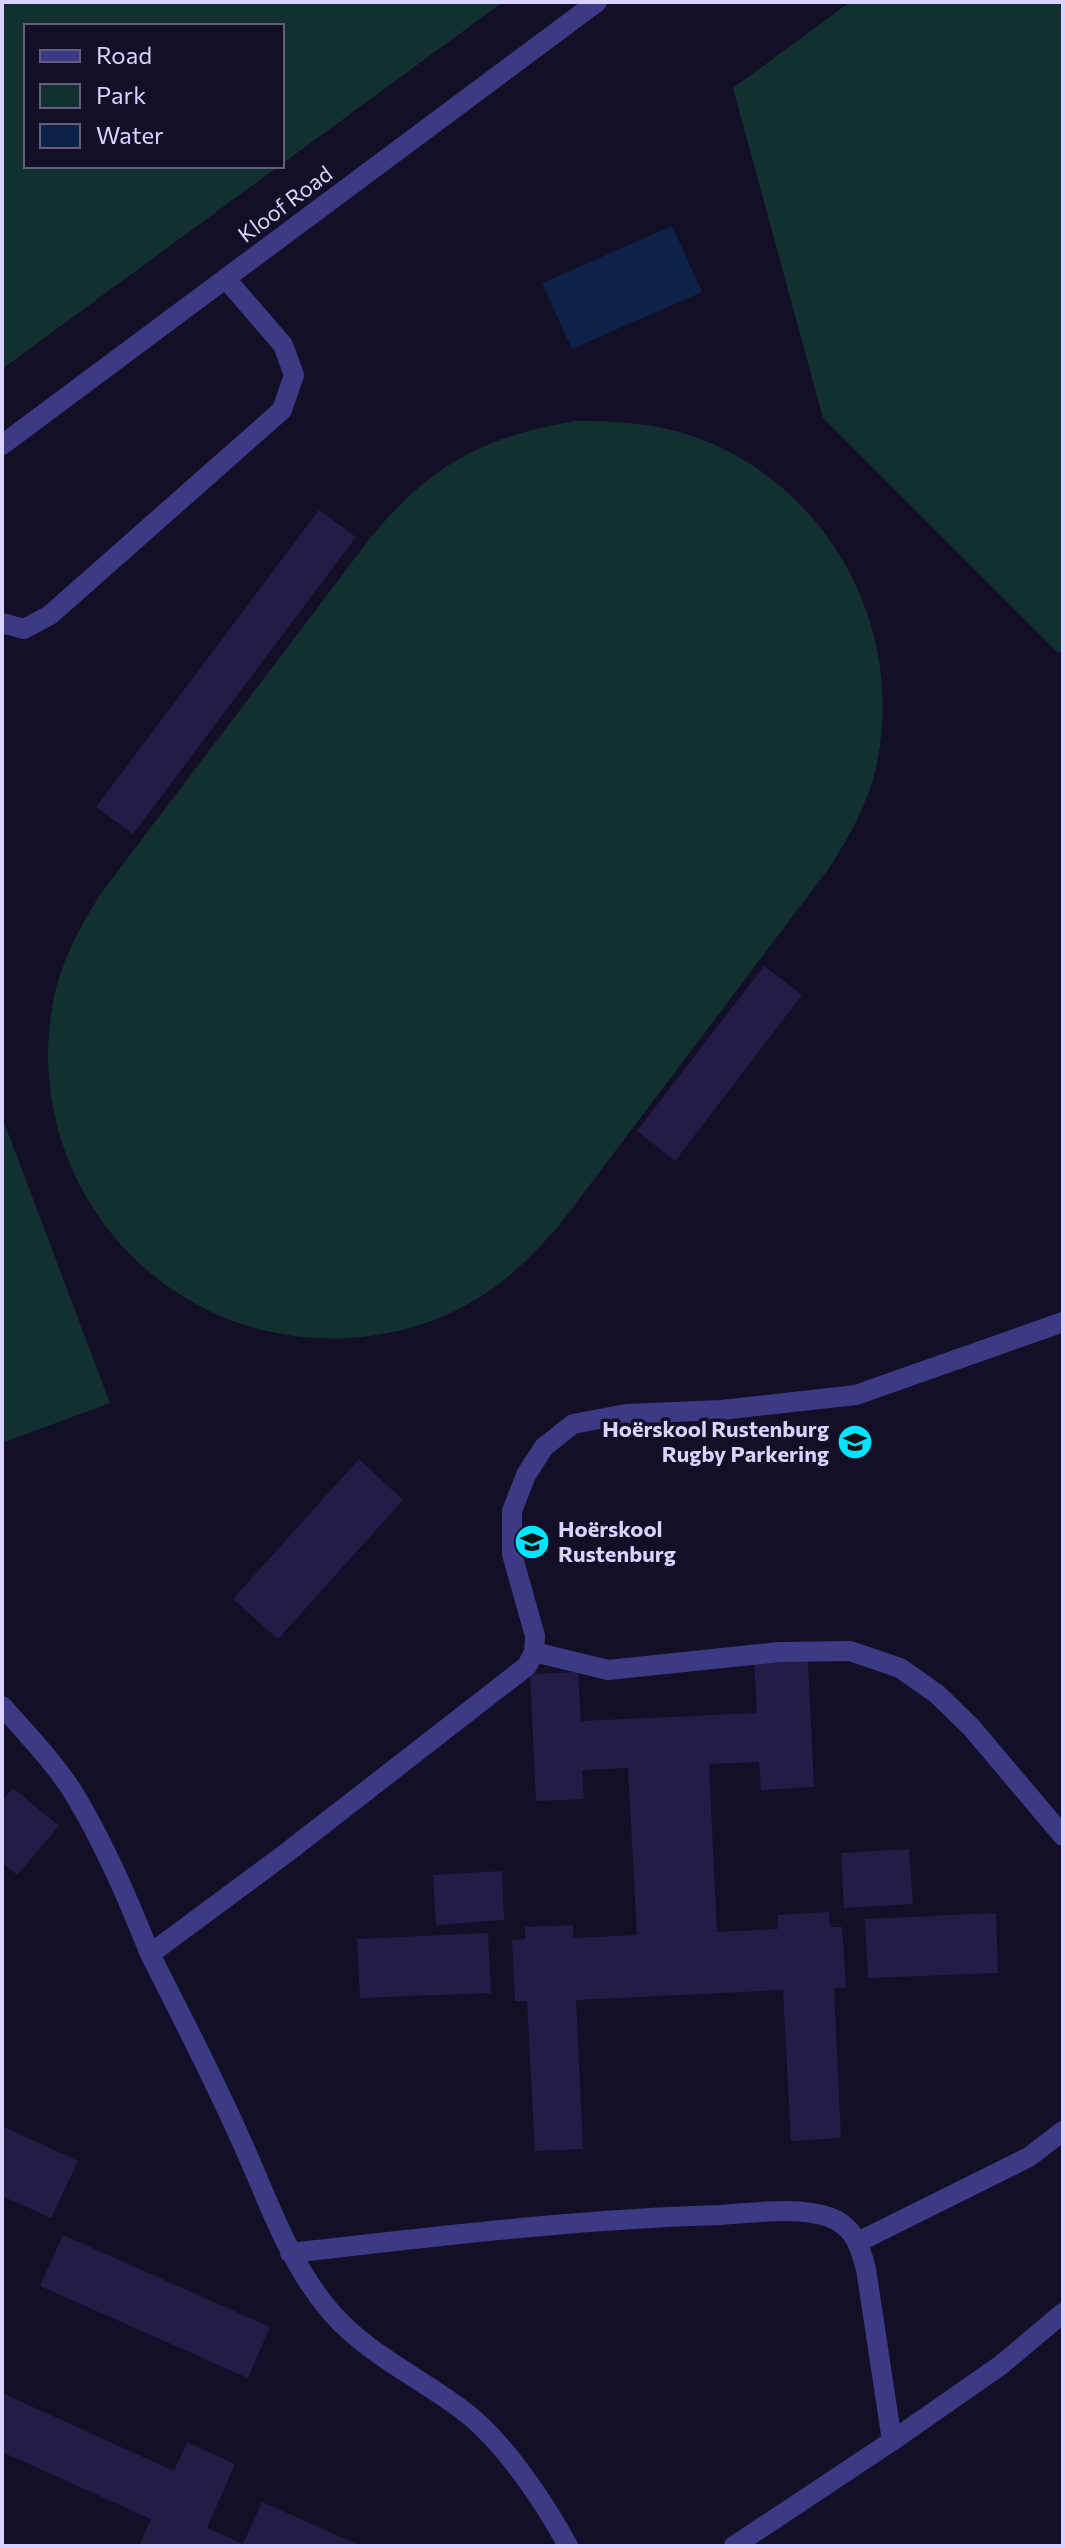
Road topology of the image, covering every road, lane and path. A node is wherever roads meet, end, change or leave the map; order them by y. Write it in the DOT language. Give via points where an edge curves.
graph roads {
  1 [pos="597,2"];
  2 [pos="226,279"];
  3 [pos="2,445"];
  4 [pos="2,623"];
  5 [pos="1063,1322"];
  6 [pos="534,1652"];
  7 [pos="2,1706"];
  8 [pos="1063,1836"];
  9 [pos="150,1954"];
  10 [pos="1063,2131"];
  11 [pos="858,2242"];
  12 [pos="290,2253"];
  13 [pos="1063,2313"];
  14 [pos="892,2441"];
  15 [pos="568,2546"];
  16 [pos="734,2546"];
  1 -- 2 [label="street, Kloof Road"];
  2 -- 3 [label="street, Kloof Road"];
  2 -- 4 [label="street" via="283,345 294,375 282,410 50,615 24,629"];
  5 -- 6 [label="street" via="856,1395 626,1414 573,1424 544,1447 512,1511 512,1554 535,1636"];
  6 -- 8 [label="street" via="608,1670 780,1652 850,1651 900,1668 971,1727"];
  6 -- 9 [label="street" via="527,1666 481,1704"];
  7 -- 9 [label="street" via="72,1791 121,1883"];
  9 -- 12 [label="street"];
  10 -- 11 [label="street" via="1029,2157"];
  11 -- 12 [label="street" via="849,2228 830,2217 801,2212 550,2224"];
  11 -- 14 [label="street"];
  12 -- 15 [label="street" via="322,2303 342,2323 380,2357 468,2414 506,2454"];
  13 -- 14 [label="street" via="1001,2365"];
  14 -- 16 [label="street"];
}
